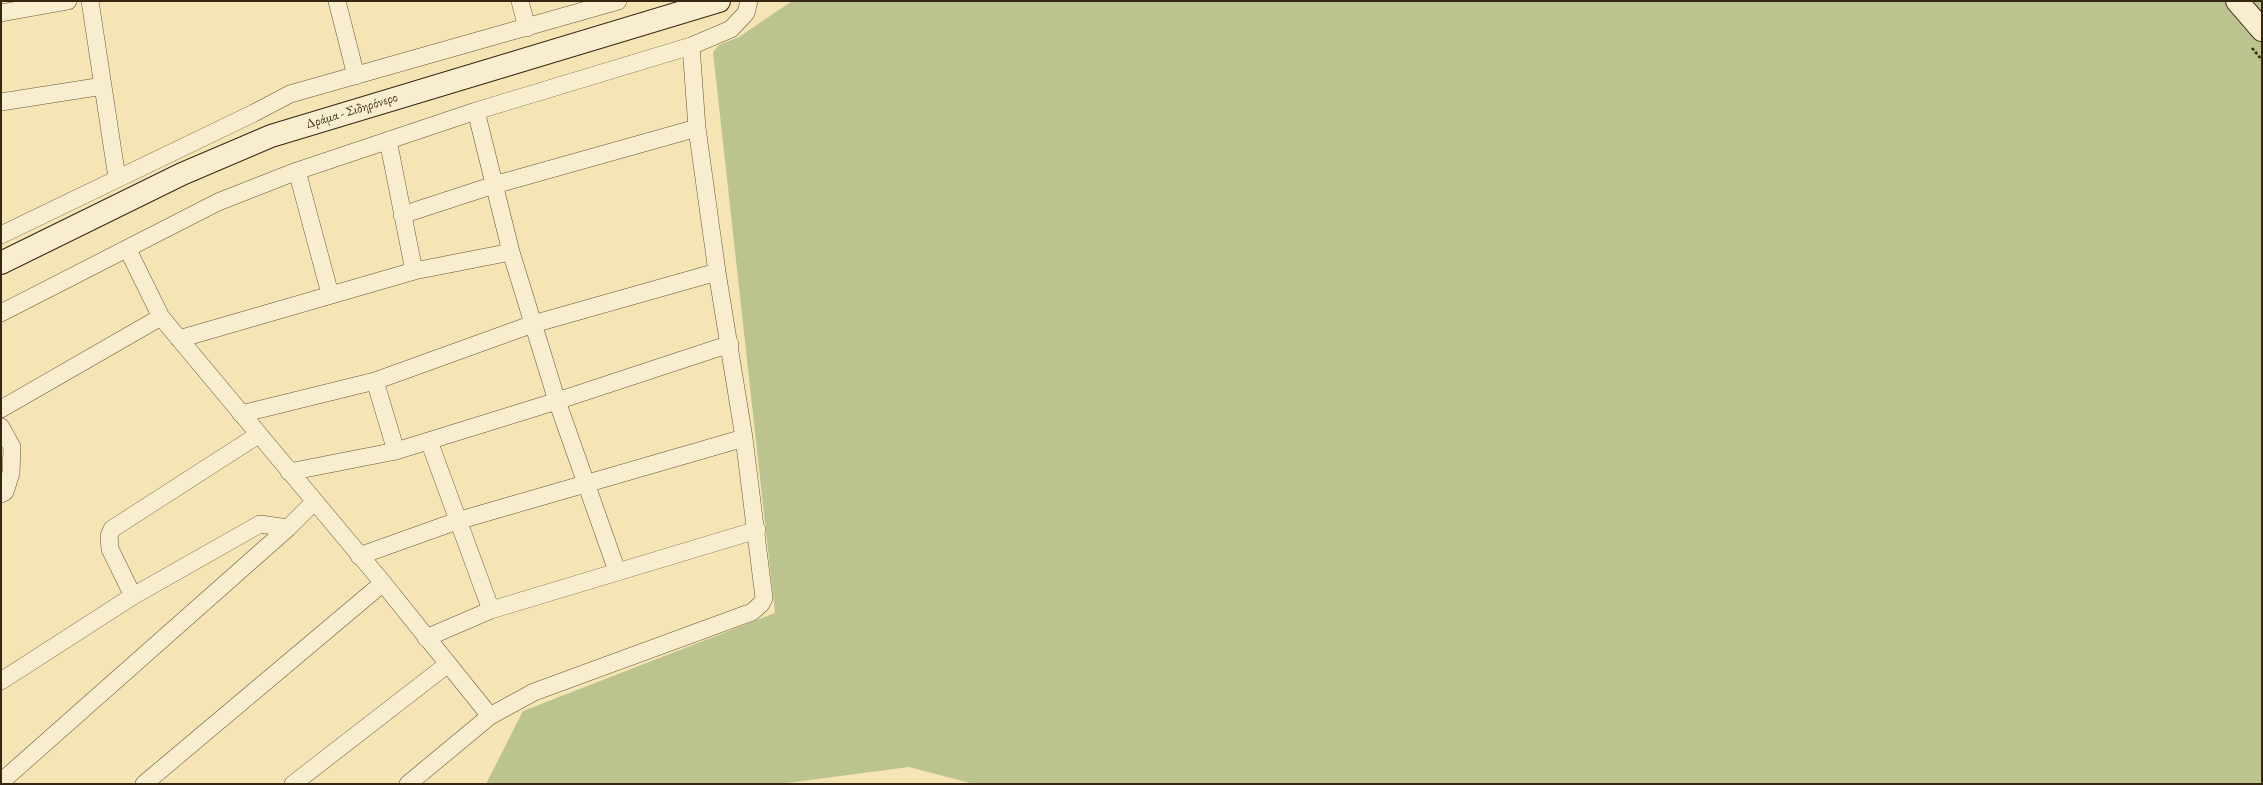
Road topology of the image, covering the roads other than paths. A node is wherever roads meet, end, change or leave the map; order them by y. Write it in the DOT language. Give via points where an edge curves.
graph roads {
  1 [pos="68,1"];
  2 [pos="90,1"];
  3 [pos="337,1"];
  4 [pos="520,1"];
  5 [pos="618,1"];
  6 [pos="719,1"];
  7 [pos="749,1"];
  8 [pos="2237,1"];
  9 [pos="1,13"];
  10 [pos="527,28"];
  11 [pos="2262,30"];
  12 [pos="691,46"];
  13 [pos="356,76"];
  14 [pos="103,86"];
  15 [pos="1,102"];
  16 [pos="476,111"];
  17 [pos="697,128"];
  18 [pos="388,140"];
  19 [pos="297,171"];
  20 [pos="117,178"];
  21 [pos="494,185"];
  22 [pos="402,215"];
  23 [pos="1,235"];
  24 [pos="128,250"];
  25 [pos="511,252"];
  26 [pos="1,263"];
  27 [pos="414,271"];
  28 [pos="717,272"];
  29 [pos="330,294"];
  30 [pos="1,313"];
  31 [pos="161,317"];
  32 [pos="532,324"];
  33 [pos="179,339"];
  34 [pos="730,344"];
  35 [pos="375,381"];
  36 [pos="557,401"];
  37 [pos="1,409"];
  38 [pos="241,414"];
  39 [pos="1,427"];
  40 [pos="258,435"];
  41 [pos="744,438"];
  42 [pos="429,441"];
  43 [pos="396,451"];
  44 [pos="289,472"];
  45 [pos="587,483"];
  46 [pos="1,494"];
  47 [pos="314,502"];
  48 [pos="458,521"];
  49 [pos="288,528"];
  50 [pos="757,530"];
  51 [pos="359,556"];
  52 [pos="616,571"];
  53 [pos="383,583"];
  54 [pos="133,596"];
  55 [pos="490,610"];
  56 [pos="426,638"];
  57 [pos="448,664"];
  58 [pos="2,678"];
  59 [pos="490,716"];
  60 [pos="1,782"];
  61 [pos="144,784"];
  62 [pos="293,784"];
  63 [pos="408,784"];
  1 -- 9 [label="street"];
  2 -- 14 [label="street"];
  3 -- 13 [label="street"];
  4 -- 10 [label="street"];
  5 -- 10 [label="street"];
  6 -- 26 [label="street, Δράμα - Σιδηρόνερο" via="271,136 189,171"];
  7 -- 12 [label="street" via="746,13 731,29"];
  8 -- 11 [label="street"];
  10 -- 13 [label="street"];
  12 -- 16 [label="street"];
  12 -- 17 [label="street"];
  13 -- 20 [label="street" via="290,94"];
  14 -- 15 [label="street"];
  14 -- 20 [label="street"];
  16 -- 18 [label="street"];
  16 -- 21 [label="street"];
  17 -- 21 [label="street"];
  17 -- 28 [label="street"];
  18 -- 19 [label="street"];
  18 -- 22 [label="street"];
  19 -- 24 [label="street" via="218,202"];
  19 -- 29 [label="street"];
  20 -- 23 [label="street"];
  21 -- 22 [label="street"];
  21 -- 25 [label="street"];
  22 -- 27 [label="street"];
  24 -- 30 [label="street"];
  24 -- 31 [label="street"];
  25 -- 27 [label="street"];
  25 -- 32 [label="street"];
  27 -- 29 [label="street"];
  28 -- 32 [label="street"];
  28 -- 34 [label="street"];
  29 -- 33 [label="street"];
  31 -- 33 [label="street"];
  31 -- 37 [label="street"];
  32 -- 35 [label="street"];
  32 -- 36 [label="street"];
  33 -- 38 [label="street"];
  34 -- 36 [label="street"];
  34 -- 41 [label="street"];
  35 -- 38 [label="street"];
  35 -- 43 [label="street"];
  36 -- 42 [label="street"];
  36 -- 45 [label="street"];
  38 -- 40 [label="street"];
  39 -- 46 [label="street" via="12,447 11,473 5,492"];
  40 -- 44 [label="street"];
  40 -- 54 [label="street" via="112,529 109,536 110,549"];
  41 -- 45 [label="street"];
  41 -- 50 [label="street"];
  42 -- 43 [label="street"];
  42 -- 48 [label="street"];
  43 -- 44 [label="street"];
  44 -- 47 [label="street"];
  45 -- 48 [label="street"];
  45 -- 52 [label="street"];
  47 -- 49 [label="street"];
  47 -- 51 [label="street"];
  48 -- 51 [label="street"];
  48 -- 55 [label="street"];
  49 -- 54 [label="street" via="260,524"];
  49 -- 60 [label="street"];
  50 -- 52 [label="street"];
  50 -- 59 [label="street" via="764,598 757,609 534,692"];
  51 -- 53 [label="street"];
  52 -- 55 [label="street"];
  53 -- 56 [label="street"];
  53 -- 61 [label="street"];
  54 -- 58 [label="street"];
  55 -- 56 [label="street"];
  56 -- 57 [label="street"];
  57 -- 59 [label="street"];
  57 -- 62 [label="street"];
  59 -- 63 [label="street"];
}
